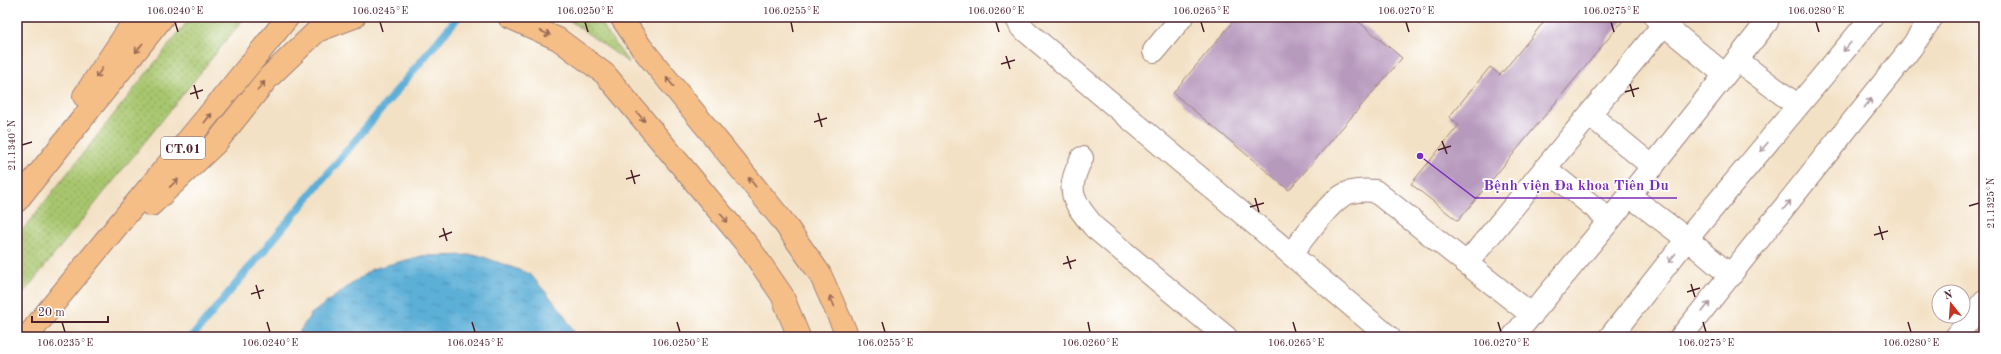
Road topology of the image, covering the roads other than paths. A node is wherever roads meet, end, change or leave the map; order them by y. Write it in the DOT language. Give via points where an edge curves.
graph roads {
  1 [pos="137,17"];
  2 [pos="163,17"];
  3 [pos="288,17"];
  4 [pos="354,17"];
  5 [pos="509,17"];
  6 [pos="620,17"];
  7 [pos="1016,17"];
  8 [pos="1182,17"];
  9 [pos="1768,17"];
  10 [pos="1872,17"];
  11 [pos="1932,17"];
  12 [pos="1660,21"];
  13 [pos="1154,51"];
  14 [pos="1731,68"];
  15 [pos="1798,106"];
  16 [pos="1590,115"];
  17 [pos="1082,158"];
  18 [pos="1653,167"];
  19 [pos="1546,168"];
  20 [pos="17,195"];
  21 [pos="1630,196"];
  22 [pos="17,201"];
  23 [pos="1610,220"];
  24 [pos="1687,239"];
  25 [pos="1291,254"];
  26 [pos="1467,263"];
  27 [pos="1731,276"];
  28 [pos="75,277"];
  29 [pos="1984,301"];
  30 [pos="1532,315"];
  31 [pos="27,337"];
  32 [pos="799,337"];
  33 [pos="848,337"];
  34 [pos="1226,337"];
  35 [pos="1389,337"];
  36 [pos="1513,337"];
  37 [pos="1610,337"];
  38 [pos="1681,337"];
  39 [pos="1956,337"];
  1 -- 20 [label="highway, one-way"];
  2 -- 22 [label="highway, one-way"];
  28 -- 3 [label="highway, CT.01, one-way"];
  28 -- 4 [label="highway, one-way" via="216,143 268,78 316,31"];
  5 -- 32 [label="highway, one-way" via="558,38 605,74 749,248 782,295"];
  33 -- 6 [label="highway, one-way" via="820,274 782,220 641,47"];
  7 -- 25 [label="street" via="1021,27"];
  8 -- 13 [label="street"];
  9 -- 14 [label="street" via="1767,22"];
  10 -- 15 [label="street, one-way"];
  27 -- 11 [label="street, one-way" via="1911,48"];
  12 -- 14 [label="street"];
  12 -- 16 [label="street"];
  14 -- 15 [label="street"];
  14 -- 18 [label="street"];
  15 -- 24 [label="street, one-way"];
  16 -- 18 [label="street"];
  16 -- 19 [label="street"];
  17 -- 34 [label="street" via="1073,175 1072,195 1082,213 1095,228"];
  18 -- 21 [label="street"];
  19 -- 23 [label="street"];
  19 -- 26 [label="street"];
  21 -- 23 [label="street"];
  21 -- 24 [label="street"];
  23 -- 30 [label="street"];
  24 -- 27 [label="street"];
  24 -- 37 [label="street, one-way"];
  25 -- 26 [label="street" via="1334,202 1347,193 1363,190 1375,191"];
  25 -- 35 [label="street"];
  26 -- 30 [label="street"];
  38 -- 27 [label="street, one-way"];
  28 -- 31 [label="highway, CT.01"];
  29 -- 39 [label="street"];
  30 -- 36 [label="street"];
}
